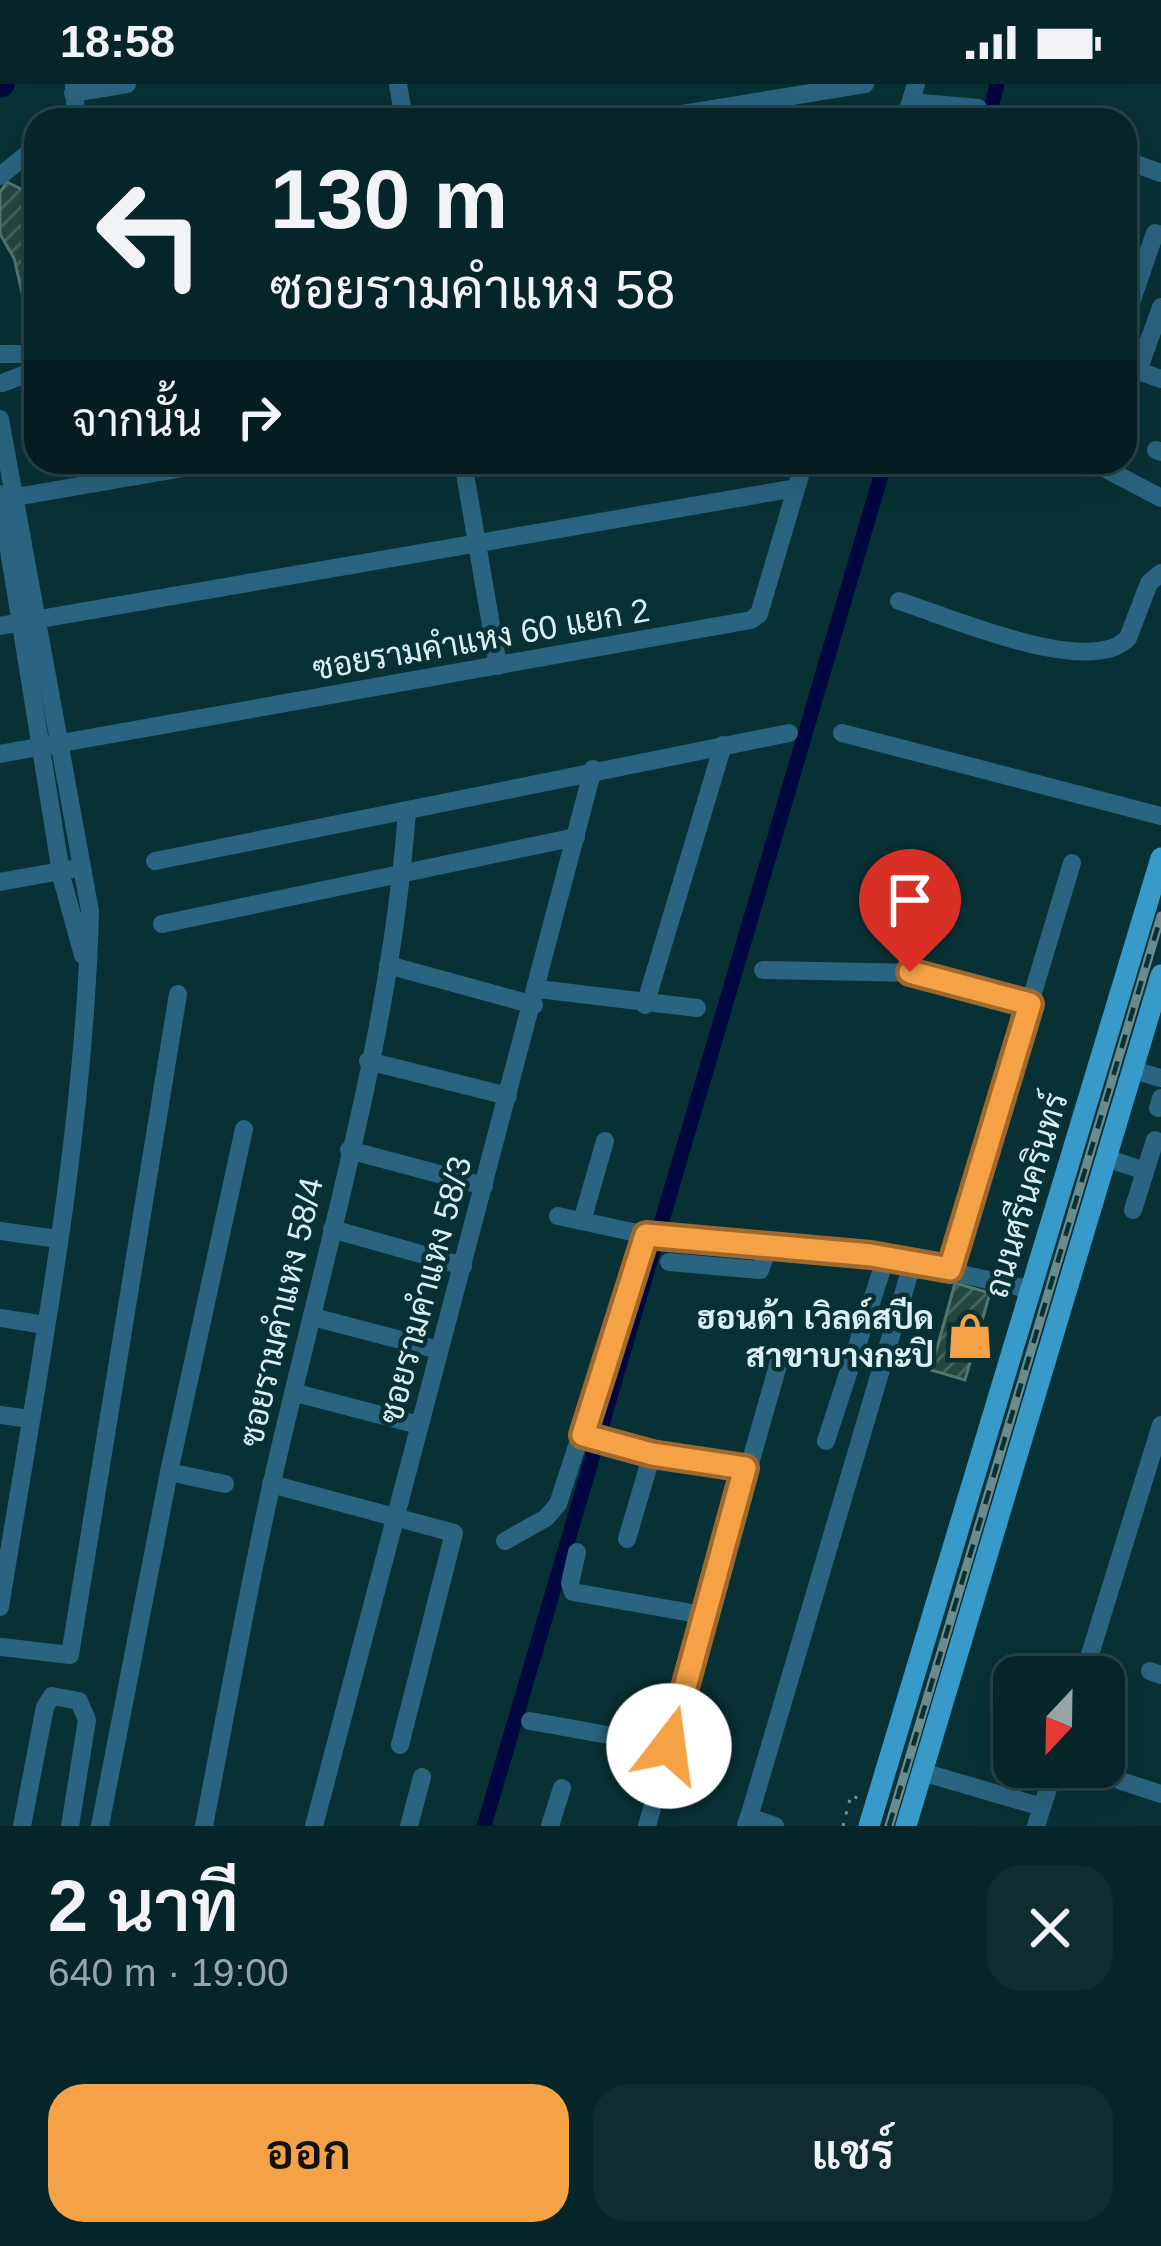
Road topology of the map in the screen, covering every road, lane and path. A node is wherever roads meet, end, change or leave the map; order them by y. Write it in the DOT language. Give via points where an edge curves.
graph roads {
  1 [pos="128,84"];
  2 [pos="866,84"];
  3 [pos="74,89"];
  4 [pos="911,102"];
  5 [pos="747,108"];
  6 [pos="978,108"];
  7 [pos="24,157"];
  8 [pos="0,176"];
  9 [pos="1161,235"];
  10 [pos="1137,285"];
  11 [pos="1161,307"];
  12 [pos="0,356"];
  13 [pos="1137,356"];
  14 [pos="1,384"];
  15 [pos="0,419"];
  16 [pos="147,474"];
  17 [pos="465,474"];
  18 [pos="800,474"];
  19 [pos="1115,474"];
  20 [pos="796,488"];
  21 [pos="4,498"];
  22 [pos="1161,498"];
  23 [pos="477,542"];
  24 [pos="1161,573"];
  25 [pos="898,601"];
  26 [pos="28,621"];
  27 [pos="0,626"];
  28 [pos="498,666"];
  29 [pos="788,733"];
  30 [pos="842,733"];
  31 [pos="723,745"];
  32 [pos="49,746"];
  33 [pos="0,754"];
  34 [pos="593,769"];
  35 [pos="406,810"];
  36 [pos="1161,816"];
  37 [pos="576,837"];
  38 [pos="1161,858"];
  39 [pos="155,861"];
  40 [pos="1072,863"];
  41 [pos="82,868"];
  42 [pos="61,871"];
  43 [pos="402,873"];
  44 [pos="0,882"];
  45 [pos="162,924"];
  46 [pos="388,965"];
  47 [pos="763,970"];
  48 [pos="1161,975"];
  49 [pos="89,977"];
  50 [pos="178,994"];
  51 [pos="536,997"];
  52 [pos="1030,1004"];
  53 [pos="645,1005"];
  54 [pos="698,1008"];
  55 [pos="368,1061"];
  56 [pos="1132,1070"];
  57 [pos="1161,1078"];
  58 [pos="508,1096"];
  59 [pos="244,1129"];
  60 [pos="1155,1140"];
  61 [pos="605,1141"];
  62 [pos="349,1150"];
  63 [pos="1106,1158"];
  64 [pos="1145,1171"];
  65 [pos="484,1186"];
  66 [pos="1133,1210"];
  67 [pos="558,1216"];
  68 [pos="582,1221"];
  69 [pos="332,1229"];
  70 [pos="0,1231"];
  71 [pos="656,1236"];
  72 [pos="58,1239"];
  73 [pos="769,1246"];
  74 [pos="886,1257"];
  75 [pos="669,1262"];
  76 [pos="913,1262"];
  77 [pos="463,1266"];
  78 [pos="950,1269"];
  79 [pos="1032,1290"];
  80 [pos="313,1317"];
  81 [pos="0,1318"];
  82 [pos="45,1325"];
  83 [pos="439,1349"];
  84 [pos="780,1358"];
  85 [pos="296,1394"];
  86 [pos="0,1415"];
  87 [pos="30,1419"];
  88 [pos="419,1425"];
  89 [pos="1161,1425"];
  90 [pos="583,1435"];
  91 [pos="826,1441"];
  92 [pos="652,1454"];
  93 [pos="745,1468"];
  94 [pos="169,1472"];
  95 [pos="225,1484"];
  96 [pos="272,1484"];
  97 [pos="7,1516"];
  98 [pos="394,1517"];
  99 [pos="627,1539"];
  100 [pos="505,1541"];
  101 [pos="578,1552"];
  102 [pos="0,1606"];
  103 [pos="703,1615"];
  104 [pos="1,1651"];
  105 [pos="1090,1656"];
  106 [pos="530,1721"];
  107 [pos="400,1745"];
  108 [pos="669,1746"];
  109 [pos="886,1772"];
  110 [pos="422,1777"];
  111 [pos="921,1778"];
  112 [pos="1125,1782"];
  113 [pos="562,1788"];
  114 [pos="1161,1794"];
  115 [pos="1039,1816"];
  116 [pos="747,1821"];
  117 [pos="860,1825"];
  118 [pos="22,1826"];
  119 [pos="70,1826"];
  120 [pos="100,1826"];
  121 [pos="204,1826"];
  122 [pos="314,1826"];
  123 [pos="409,1826"];
  124 [pos="550,1826"];
  125 [pos="646,1826"];
  126 [pos="776,1826"];
  127 [pos="842,1826"];
  128 [pos="906,1826"];
  1 -- 3 [label="street"];
  2 -- 5 [label="street"];
  4 -- 6 [label="street"];
  7 -- 8 [label="street"];
  9 -- 10 [label="street" via="1155,233"];
  11 -- 13 [label="street"];
  12 -- 14 [label="street"];
  15 -- 21 [label="street"];
  16 -- 21 [label="street"];
  17 -- 23 [label="street"];
  18 -- 20 [label="street, ซอยรามคำแหง 60 แยก 2"];
  19 -- 22 [label="street"];
  20 -- 23 [label="street"];
  20 -- 28 [label="street, ซอยรามคำแหง 60 แยก 2" via="751,620"];
  21 -- 26 [label="street"];
  23 -- 26 [label="street"];
  23 -- 28 [label="street"];
  24 -- 25 [label="street" via="1127,638 1099,651 1052,650"];
  26 -- 27 [label="street"];
  26 -- 32 [label="street"];
  28 -- 32 [label="street, ซอยรามคำแหง 60 แยก 2"];
  29 -- 31 [label="street"];
  30 -- 36 [label="street"];
  31 -- 34 [label="street"];
  31 -- 53 [label="street"];
  32 -- 33 [label="street, ซอยรามคำแหง 60 แยก 2"];
  32 -- 41 [label="street"];
  32 -- 42 [label="street"];
  34 -- 35 [label="street"];
  34 -- 37 [label="street, ซอยรามคำแหง 58/3"];
  35 -- 39 [label="street"];
  35 -- 43 [label="street, ซอยรามคำแหง 58/4"];
  37 -- 43 [label="street"];
  37 -- 51 [label="street, ซอยรามคำแหง 58/3"];
  38 -- 79 [label="main road, ถนนศรีนครินทร์"];
  40 -- 52 [label="street"];
  41 -- 42 [label="street"];
  41 -- 49 [label="street" via="91,911"];
  42 -- 44 [label="street"];
  42 -- 49 [label="street"];
  43 -- 45 [label="street"];
  43 -- 46 [label="street, ซอยรามคำแหง 58/4"];
  46 -- 51 [label="street"];
  46 -- 55 [label="street, ซอยรามคำแหง 58/4"];
  47 -- 52 [label="street" via="921,973"];
  48 -- 56 [label="main road, ถนนศรีนครินทร์"];
  49 -- 72 [label="street"];
  50 -- 104 [label="street" via="70,1655"];
  51 -- 53 [label="street"];
  51 -- 58 [label="street, ซอยรามคำแหง 58/3"];
  52 -- 78 [label="street"];
  53 -- 54 [label="street"];
  55 -- 58 [label="street"];
  55 -- 62 [label="street, ซอยรามคำแหง 58/4"];
  56 -- 57 [label="street"];
  56 -- 63 [label="main road, ถนนศรีนครินทร์"];
  58 -- 65 [label="street, ซอยรามคำแหง 58/3"];
  59 -- 94 [label="street"];
  60 -- 64 [label="street"];
  61 -- 68 [label="street"];
  62 -- 65 [label="street"];
  62 -- 69 [label="street, ซอยรามคำแหง 58/4"];
  63 -- 64 [label="street"];
  63 -- 111 [label="main road, ถนนศรีนครินทร์"];
  64 -- 66 [label="street"];
  65 -- 77 [label="street, ซอยรามคำแหง 58/3"];
  67 -- 68 [label="street"];
  68 -- 71 [label="street"];
  69 -- 77 [label="street"];
  69 -- 80 [label="street, ซอยรามคำแหง 58/4"];
  70 -- 72 [label="street"];
  71 -- 73 [label="street"];
  71 -- 90 [label="street"];
  72 -- 82 [label="street"];
  73 -- 74 [label="street"];
  73 -- 75 [label="street" via="760,1270"];
  74 -- 76 [label="street"];
  74 -- 91 [label="street"];
  76 -- 78 [label="street"];
  76 -- 116 [label="street"];
  77 -- 83 [label="street, ซอยรามคำแหง 58/3"];
  78 -- 79 [label="street"];
  79 -- 109 [label="main road, ถนนศรีนครินทร์"];
  80 -- 83 [label="street"];
  80 -- 85 [label="street, ซอยรามคำแหง 58/4"];
  81 -- 82 [label="street"];
  82 -- 87 [label="street"];
  83 -- 88 [label="street, ซอยรามคำแหง 58/3"];
  84 -- 93 [label="street"];
  85 -- 88 [label="street"];
  85 -- 96 [label="street, ซอยรามคำแหง 58/4"];
  86 -- 87 [label="street"];
  87 -- 97 [label="street"];
  88 -- 98 [label="street, ซอยรามคำแหง 58/3"];
  89 -- 105 [label="street"];
  90 -- 92 [label="street"];
  90 -- 100 [label="street" via="552,1513"];
  92 -- 93 [label="street"];
  92 -- 99 [label="street"];
  93 -- 103 [label="street"];
  94 -- 95 [label="street"];
  94 -- 120 [label="street"];
  96 -- 98 [label="street"];
  96 -- 121 [label="street, ซอยรามคำแหง 58/4"];
  97 -- 102 [label="street"];
  98 -- 107 [label="street" via="454,1533"];
  98 -- 122 [label="street, ซอยรามคำแหง 58/3"];
  101 -- 103 [label="street" via="573,1592"];
  103 -- 108 [label="street"];
  106 -- 108 [label="street"];
  108 -- 125 [label="street"];
  109 -- 111 [label="main road"];
  109 -- 117 [label="main road, ถนนศรีนครินทร์"];
  110 -- 123 [label="street"];
  111 -- 115 [label="street"];
  111 -- 128 [label="main road, ถนนศรีนครินทร์"];
  112 -- 114 [label="street"];
  113 -- 124 [label="street"];
  116 -- 126 [label="street"];
  117 -- 127 [label="path" via="860,1798 851,1795"];
  118 -- 119 [label="street" via="45,1707 64,1695 79,1700 87,1720"];
}
